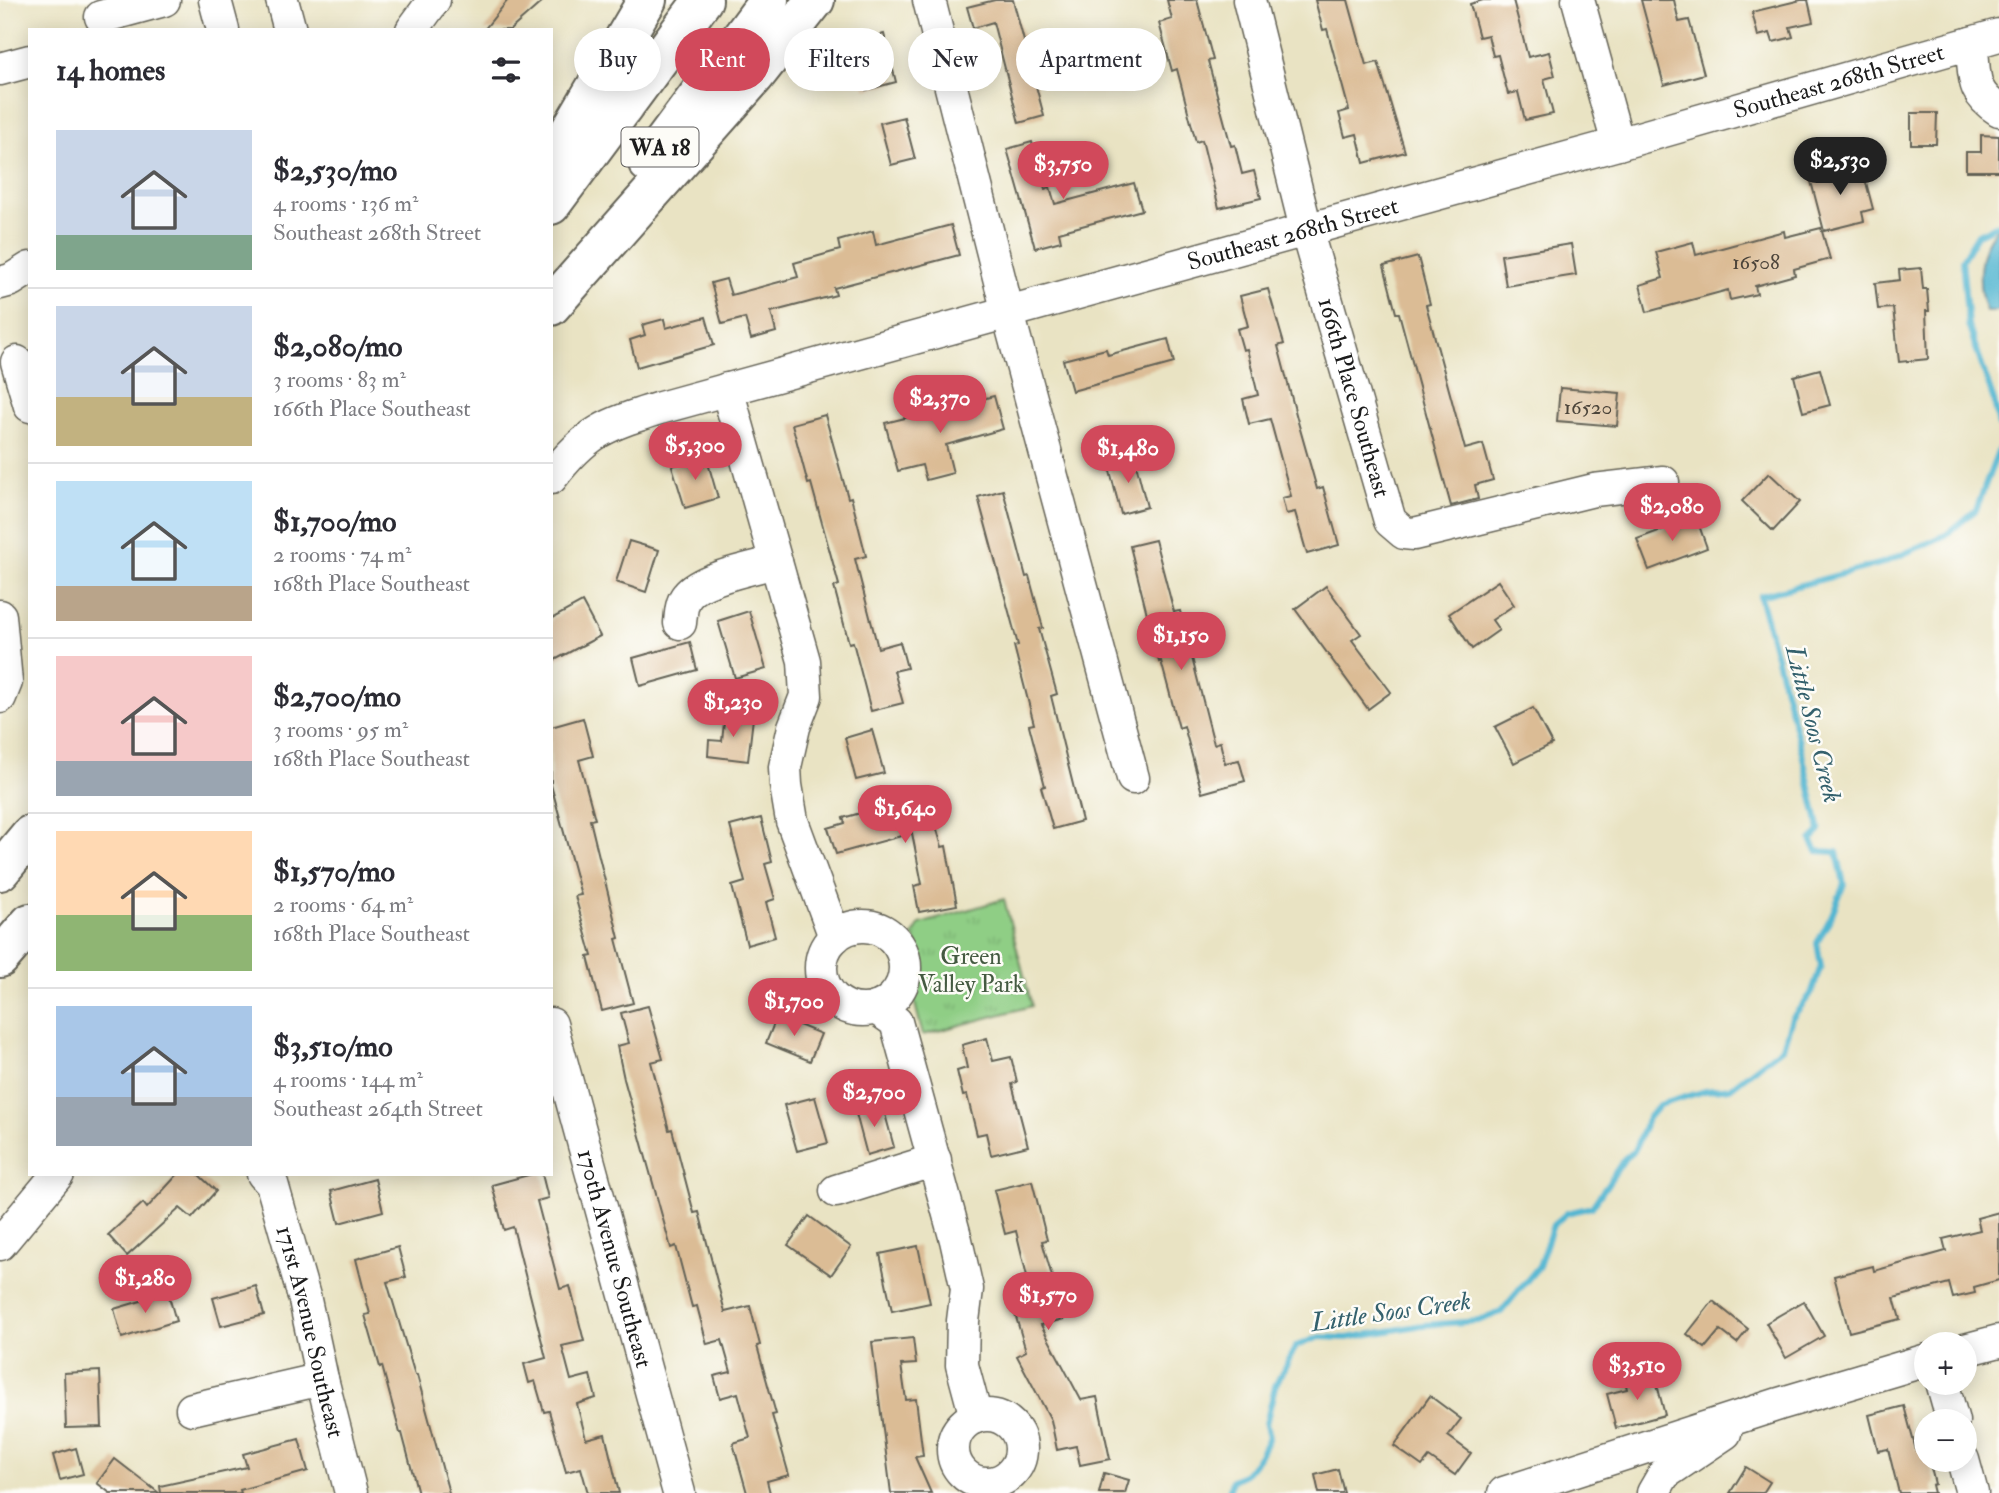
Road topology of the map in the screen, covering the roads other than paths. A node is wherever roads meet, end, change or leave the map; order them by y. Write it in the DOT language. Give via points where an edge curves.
graph roads {
  1 [pos="164,0"];
  2 [pos="215,0"];
  3 [pos="282,0"];
  4 [pos="434,0"];
  5 [pos="647,0"];
  6 [pos="703,0"];
  7 [pos="769,0"];
  8 [pos="815,0"];
  9 [pos="929,0"];
  10 [pos="1249,0"];
  11 [pos="1578,0"];
  12 [pos="101,16"];
  13 [pos="222,28"];
  14 [pos="289,28"];
  15 [pos="413,28"];
  16 [pos="1985,39"];
  17 [pos="28,62"];
  18 [pos="0,69"];
  19 [pos="1999,110"];
  20 [pos="1618,144"];
  21 [pos="553,160"];
  22 [pos="553,202"];
  23 [pos="1306,229"];
  24 [pos="28,269"];
  25 [pos="0,283"];
  26 [pos="553,291"];
  27 [pos="553,304"];
  28 [pos="1008,313"];
  29 [pos="16,362"];
  30 [pos="727,389"];
  31 [pos="28,400"];
  32 [pos="553,475"];
  33 [pos="1664,482"];
  34 [pos="776,562"];
  35 [pos="0,616"];
  36 [pos="680,623"];
  37 [pos="0,697"];
  38 [pos="1133,778"];
  39 [pos="28,837"];
  40 [pos="0,871"];
  41 [pos="28,925"];
  42 [pos="835,937"];
  43 [pos="0,958"];
  44 [pos="876,1008"];
  45 [pos="553,1031"];
  46 [pos="935,1160"];
  47 [pos="56,1176"];
  48 [pos="265,1176"];
  49 [pos="836,1191"];
  50 [pos="0,1244"];
  51 [pos="1999,1341"];
  52 [pos="1977,1347"];
  53 [pos="1914,1364"];
  54 [pos="322,1379"];
  55 [pos="1779,1404"];
  56 [pos="192,1409"];
  57 [pos="976,1417"];
  58 [pos="1966,1472"];
  59 [pos="351,1493"];
  60 [pos="678,1493"];
  61 [pos="1504,1493"];
  62 [pos="1653,1493"];
  63 [pos="1972,1493"];
  1 -- 12 [label="street"];
  2 -- 13 [label="street"];
  3 -- 14 [label="street"];
  4 -- 15 [label="street"];
  5 -- 21 [label="highway"];
  6 -- 22 [label="highway, WA 18"];
  7 -- 26 [label="highway, WA 18"];
  8 -- 27 [label="highway" via="755,76"];
  9 -- 28 [label="street"];
  10 -- 23 [label="street, 166th Place Southeast"];
  11 -- 20 [label="street"];
  16 -- 19 [label="street" via="1977,90"];
  16 -- 20 [label="street, Southeast 268th Street"];
  17 -- 18 [label="street"];
  20 -- 23 [label="street, Southeast 268th Street"];
  23 -- 28 [label="street, Southeast 268th Street"];
  23 -- 33 [label="street, 166th Place Southeast" via="1390,521 1404,533 1594,489"];
  24 -- 25 [label="street"];
  28 -- 30 [label="street, Southeast 268th Street"];
  28 -- 38 [label="street"];
  29 -- 31 [label="street"];
  30 -- 32 [label="street, Southeast 268th Street" via="615,422 571,452"];
  30 -- 34 [label="street"];
  34 -- 36 [label="street" via="696,588 681,608"];
  34 -- 42 [label="street" via="804,662 806,696 785,767 786,785 792,821"];
  35 -- 37 [label="street" via="6,682"];
  39 -- 40 [label="highway"];
  41 -- 43 [label="highway"];
  42 -- 44 [label="street" via="821,962 827,989 848,1007"];
  42 -- 44 [label="street" via="859,926 873,927 896,941 905,966 904,979 898,992"];
  44 -- 46 [label="street" via="896,1021"];
  45 -- 60 [label="street, 170th Avenue Southeast"];
  46 -- 49 [label="street"];
  46 -- 57 [label="street" via="967,1289 962,1365"];
  47 -- 50 [label="street"];
  48 -- 54 [label="street, 171st Avenue Southeast" via="272,1184 287,1236"];
  51 -- 52 [label="street"];
  53 -- 55 [label="street"];
  54 -- 56 [label="street"];
  54 -- 59 [label="street, 171st Avenue Southeast"];
  55 -- 61 [label="street"];
  55 -- 62 [label="street" via="1714,1439 1664,1474"];
  58 -- 63 [label="street"];
}
